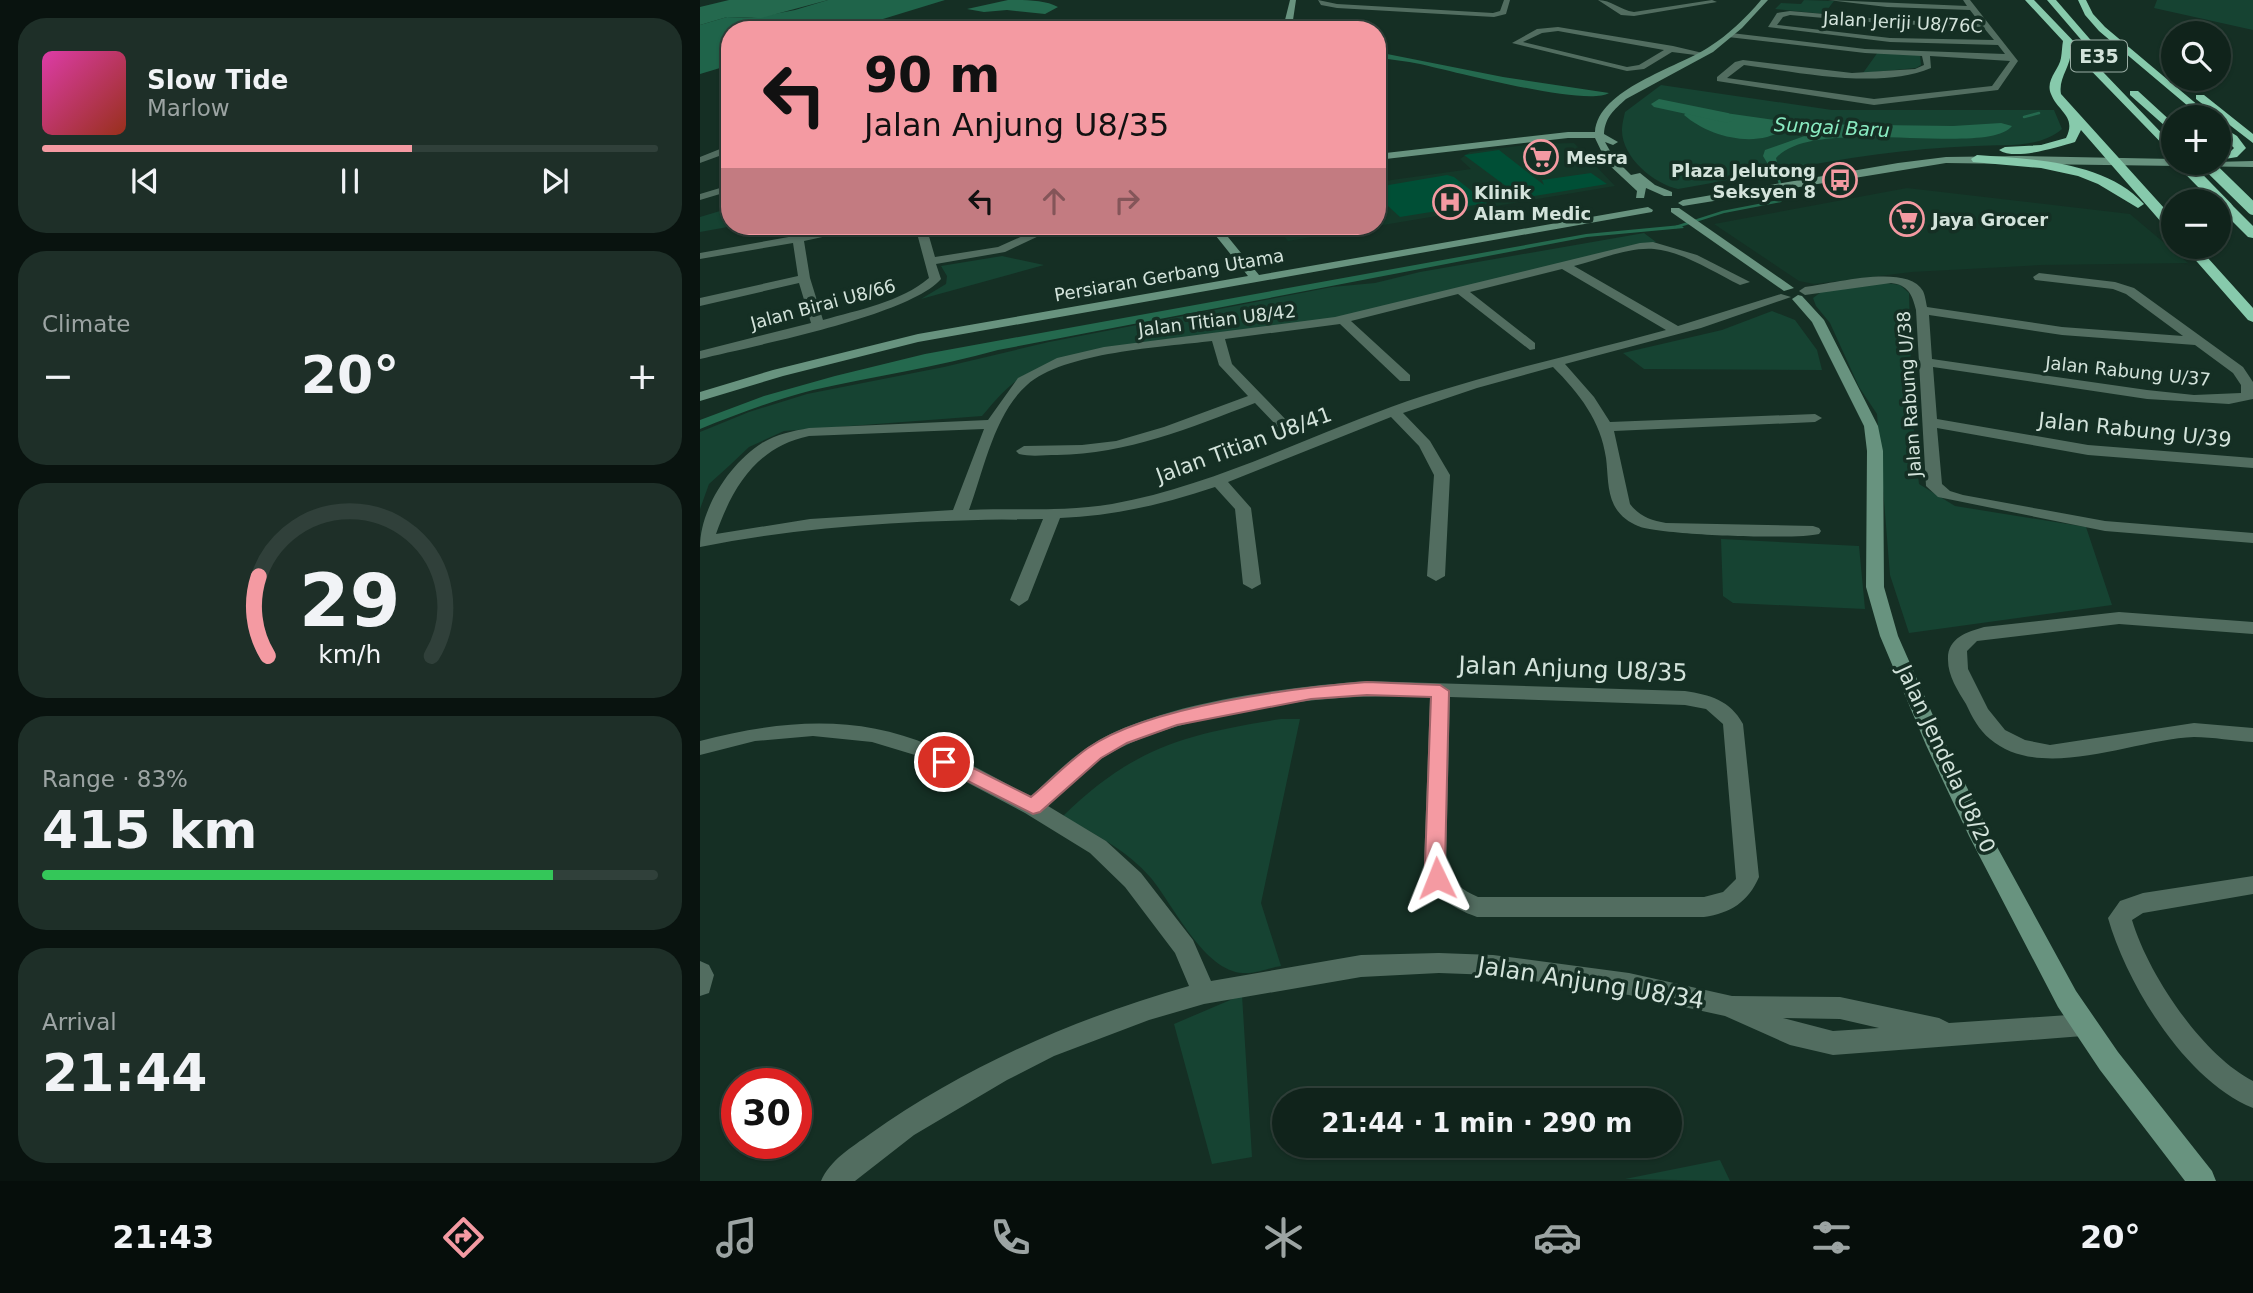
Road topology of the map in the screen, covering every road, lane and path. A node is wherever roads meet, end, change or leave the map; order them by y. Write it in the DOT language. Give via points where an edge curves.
graph roads {
  1 [pos="1293,0"];
  2 [pos="1321,0"];
  3 [pos="1507,0"];
  4 [pos="1601,0"];
  5 [pos="1710,0"];
  6 [pos="1765,0"];
  7 [pos="1831,0"];
  8 [pos="1966,0"];
  9 [pos="2052,0"];
  10 [pos="2082,0"];
  11 [pos="2094,0"];
  12 [pos="2034,2"];
  13 [pos="1973,8"];
  14 [pos="1289,21"];
  15 [pos="1986,25"];
  16 [pos="1732,34"];
  17 [pos="2067,41"];
  18 [pos="2002,43"];
  19 [pos="1670,48"];
  20 [pos="1898,52"];
  21 [pos="1704,53"];
  22 [pos="1926,54"];
  23 [pos="2010,57"];
  24 [pos="2161,66"];
  25 [pos="2110,69"];
  26 [pos="2126,85"];
  27 [pos="2192,91"];
  28 [pos="2193,105"];
  29 [pos="2073,116"];
  30 [pos="2161,119"];
  31 [pos="1605,134"];
  32 [pos="1566,136"];
  33 [pos="2231,136"];
  34 [pos="2251,139"];
  35 [pos="2161,141"];
  36 [pos="721,152"];
  37 [pos="1965,152"];
  38 [pos="2231,155"];
  39 [pos="1386,156"];
  40 [pos="2161,156"];
  41 [pos="2110,158"];
  42 [pos="1977,159"];
  43 [pos="2231,159"];
  44 [pos="700,160"];
  45 [pos="2253,163"];
  46 [pos="2195,175"];
  47 [pos="2218,175"];
  48 [pos="1797,179"];
  49 [pos="721,191"];
  50 [pos="700,197"];
  51 [pos="1637,198"];
  52 [pos="1675,201"];
  53 [pos="2253,209"];
  54 [pos="1648,210"];
  55 [pos="2161,215"];
  56 [pos="2161,224"];
  57 [pos="2253,233"];
  58 [pos="811,235"];
  59 [pos="923,235"];
  60 [pos="1034,235"];
  61 [pos="1220,235"];
  62 [pos="798,237"];
  63 [pos="700,256"];
  64 [pos="2202,259"];
  65 [pos="931,261"];
  66 [pos="1564,265"];
  67 [pos="1251,273"];
  68 [pos="2039,277"];
  69 [pos="804,278"];
  70 [pos="1744,282"];
  71 [pos="1460,290"];
  72 [pos="1794,294"];
  73 [pos="700,302"];
  74 [pos="1922,310"];
  75 [pos="2253,317"];
  76 [pos="1342,319"];
  77 [pos="818,324"];
  78 [pos="1677,331"];
  79 [pos="1218,338"];
  80 [pos="2199,341"];
  81 [pos="1530,346"];
  82 [pos="700,355"];
  83 [pos="1556,362"];
  84 [pos="1926,362"];
  85 [pos="1405,378"];
  86 [pos="700,384"];
  87 [pos="700,397"];
  88 [pos="1257,398"];
  89 [pos="1393,411"];
  90 [pos="1815,418"];
  91 [pos="1930,422"];
  92 [pos="993,424"];
  93 [pos="1284,425"];
  94 [pos="1606,427"];
  95 [pos="1024,451"];
  96 [pos="2253,463"];
  97 [pos="1217,480"];
  98 [pos="959,514"];
  99 [pos="1053,515"];
  100 [pos="1813,531"];
  101 [pos="2253,538"];
  102 [pos="702,542"];
  103 [pos="1436,576"];
  104 [pos="1252,584"];
  105 [pos="1018,600"];
  106 [pos="2253,628"];
  107 [pos="1440,691"];
  108 [pos="2253,735"];
  109 [pos="700,748"];
  110 [pos="1033,807"];
  111 [pos="2253,885"];
  112 [pos="700,972"];
  113 [pos="700,985"];
  114 [pos="1204,993"];
  115 [pos="1728,1006"];
  116 [pos="2082,1025"];
  117 [pos="1966,1034"];
  118 [pos="2253,1095"];
  119 [pos="835,1181"];
  120 [pos="2202,1181"];
  1 -- 14 [label="main road"];
  2 -- 3 [label="street" via="1329,5 1494,15 1503,12"];
  4 -- 5 [label="street" via="1634,14 1709,5"];
  6 -- 16 [label="main road"];
  7 -- 13 [label="street"];
  8 -- 13 [label="street"];
  9 -- 25 [label="highway, E35"];
  10 -- 28 [label="highway" via="2102,29"];
  11 -- 24 [label="highway" via="2115,29"];
  12 -- 17 [label="highway, E35"];
  13 -- 15 [label="street"];
  15 -- 18 [label="street"];
  15 -- 18 [label="street, Jalan Jeriji U8/76C" via="1790,13 1781,15 1772,27 1884,40"];
  16 -- 20 [label="street"];
  16 -- 20 [label="street" via="1780,41 1780,46 1860,56 1869,51"];
  16 -- 21 [label="main road"];
  17 -- 29 [label="highway" via="2066,60 2054,84 2056,95"];
  17 -- 35 [label="highway, E35"];
  18 -- 23 [label="street"];
  19 -- 19 [label="street" via="1558,29 1516,43 1627,69 1641,67"];
  19 -- 21 [label="street"];
  20 -- 22 [label="street"];
  21 -- 31 [label="main road" via="1614,109"];
  22 -- 23 [label="street"];
  22 -- 23 [label="street" via="1927,67 1916,71 1849,75 1744,62 1720,79 1878,102 1995,88 2013,63"];
  26 -- 30 [label="highway, E35"];
  27 -- 34 [label="highway"];
  29 -- 37 [label="highway" via="2075,135 2063,143"];
  29 -- 41 [label="highway"];
  31 -- 32 [label="main road"];
  31 -- 32 [label="main road"];
  31 -- 51 [label="main road" via="1616,168 1642,190"];
  31 -- 52 [label="main road, Jalan Jendela U8/20" via="1627,168"];
  32 -- 39 [label="main road"];
  33 -- 38 [label="highway" via="2240,148"];
  36 -- 44 [label="street"];
  37 -- 41 [label="main road"];
  37 -- 48 [label="main road" via="1879,161"];
  40 -- 41 [label="main road"];
  41 -- 42 [label="main road"];
  41 -- 45 [label="main road"];
  41 -- 55 [label="highway"];
  42 -- 48 [label="main road"];
  42 -- 56 [label="highway" via="2042,164 2092,176 2118,189"];
  43 -- 45 [label="main road"];
  46 -- 57 [label="highway, bridge"];
  47 -- 53 [label="highway, bridge"];
  48 -- 52 [label="main road"];
  49 -- 50 [label="street"];
  51 -- 52 [label="main road, Persiaran Gerbang Utama"];
  51 -- 54 [label="main road" via="1639,206"];
  51 -- 67 [label="main road, Persiaran Gerbang Utama"];
  52 -- 54 [label="main road, Persiaran Gerbang Utama"];
  52 -- 72 [label="main road, Jalan Jendela U8/20" via="1687,217"];
  54 -- 67 [label="main road, Persiaran Gerbang Utama"];
  58 -- 62 [label="street"];
  59 -- 65 [label="street"];
  60 -- 65 [label="street" via="1001,250"];
  61 -- 67 [label="main road"];
  62 -- 63 [label="street"];
  62 -- 69 [label="street"];
  64 -- 75 [label="highway"];
  65 -- 77 [label="street, Jalan Birai U8/66" via="934,283 920,293"];
  66 -- 70 [label="street, Jalan Titian U8/42" via="1657,245"];
  66 -- 71 [label="street, Jalan Titian U8/42"];
  66 -- 78 [label="street"];
  67 -- 86 [label="main road, Persiaran Gerbang Utama" via="891,334"];
  67 -- 87 [label="main road, Persiaran Gerbang Utama" via="869,349"];
  68 -- 80 [label="street, Jalan Rabung U/37" via="2121,288"];
  69 -- 73 [label="street"];
  69 -- 77 [label="street"];
  71 -- 76 [label="street, Jalan Titian U8/42"];
  71 -- 81 [label="street"];
  72 -- 74 [label="street, Jalan Rabung U/38" via="1898,279 1917,291"];
  72 -- 78 [label="street, Jalan Titian U8/41"];
  72 -- 116 [label="main road, Jalan Jendela U8/20" via="1826,334 1871,426 1875,451 1873,570 1889,636 1980,836"];
  74 -- 80 [label="street, Jalan Rabung U/37" via="2063,331"];
  74 -- 84 [label="street, Jalan Rabung U/38"];
  76 -- 79 [label="street, Jalan Titian U8/42"];
  76 -- 85 [label="street"];
  77 -- 82 [label="street, Jalan Birai U8/66"];
  78 -- 83 [label="street, Jalan Titian U8/41"];
  79 -- 88 [label="street" via="1223,361"];
  79 -- 92 [label="street, Jalan Titian U8/42" via="1104,351 1062,361 1024,381"];
  80 -- 84 [label="street, Jalan Rabung U/37" via="2238,370 2248,385 2248,396 2218,400 2076,386"];
  83 -- 89 [label="street, Jalan Titian U8/41"];
  83 -- 94 [label="street"];
  84 -- 91 [label="street, Jalan Rabung U/38"];
  88 -- 93 [label="street"];
  88 -- 95 [label="street" via="1115,446"];
  89 -- 97 [label="street, Jalan Titian U8/41"];
  89 -- 103 [label="street" via="1425,444 1443,475"];
  90 -- 94 [label="street"];
  91 -- 96 [label="street, Jalan Rabung U/39" via="2088,450"];
  91 -- 101 [label="street, Jalan Rabung U/38" via="1934,486 1944,494 2105,526"];
  92 -- 98 [label="street, Jalan Titian U8/42"];
  92 -- 102 [label="street" via="788,436 739,469"];
  94 -- 100 [label="street" via="1620,500 1633,520 1666,528"];
  97 -- 99 [label="street, Jalan Titian U8/41" via="1135,504"];
  97 -- 104 [label="street" via="1243,508"];
  98 -- 99 [label="street, Jalan Titian U8/41"];
  98 -- 102 [label="street, Jalan Titian U8/41" via="757,530"];
  99 -- 105 [label="street"];
  106 -- 108 [label="street" via="2119,618 1984,633 1970,635 1962,643 1956,664 1985,722 1997,734 2031,750 2050,752 2194,730"];
  107 -- 107 [label="street, Jalan Anjung U8/35" via="1685,698 1722,709 1733,724 1748,877 1745,885 1720,905 1704,906 1477,907 1453,896 1437,878 1435,865"];
  107 -- 110 [label="street, Jalan Anjung U8/35" via="1367,688 1311,692 1174,719 1094,753"];
  109 -- 110 [label="street" via="781,731 872,735 922,750"];
  110 -- 114 [label="street" via="1098,847 1133,880 1185,947"];
  111 -- 118 [label="street" via="2143,903 2128,908 2120,918 2123,935 2169,1012 2227,1080"];
  112 -- 113 [label="street"];
  114 -- 115 [label="street, Jalan Anjung U8/34" via="1361,966 1439,962 1565,974"];
  114 -- 119 [label="street, Jalan Anjung U8/34" via="1122,1018 998,1071 904,1126"];
  115 -- 117 [label="street, Jalan Anjung U8/34" via="1840,1008"];
  115 -- 117 [label="street, Jalan Anjung U8/34" via="1790,1032 1833,1043"];
  116 -- 117 [label="street, Jalan Anjung U8/34"];
  116 -- 120 [label="main road, Jalan Jendela U8/20"];
}
